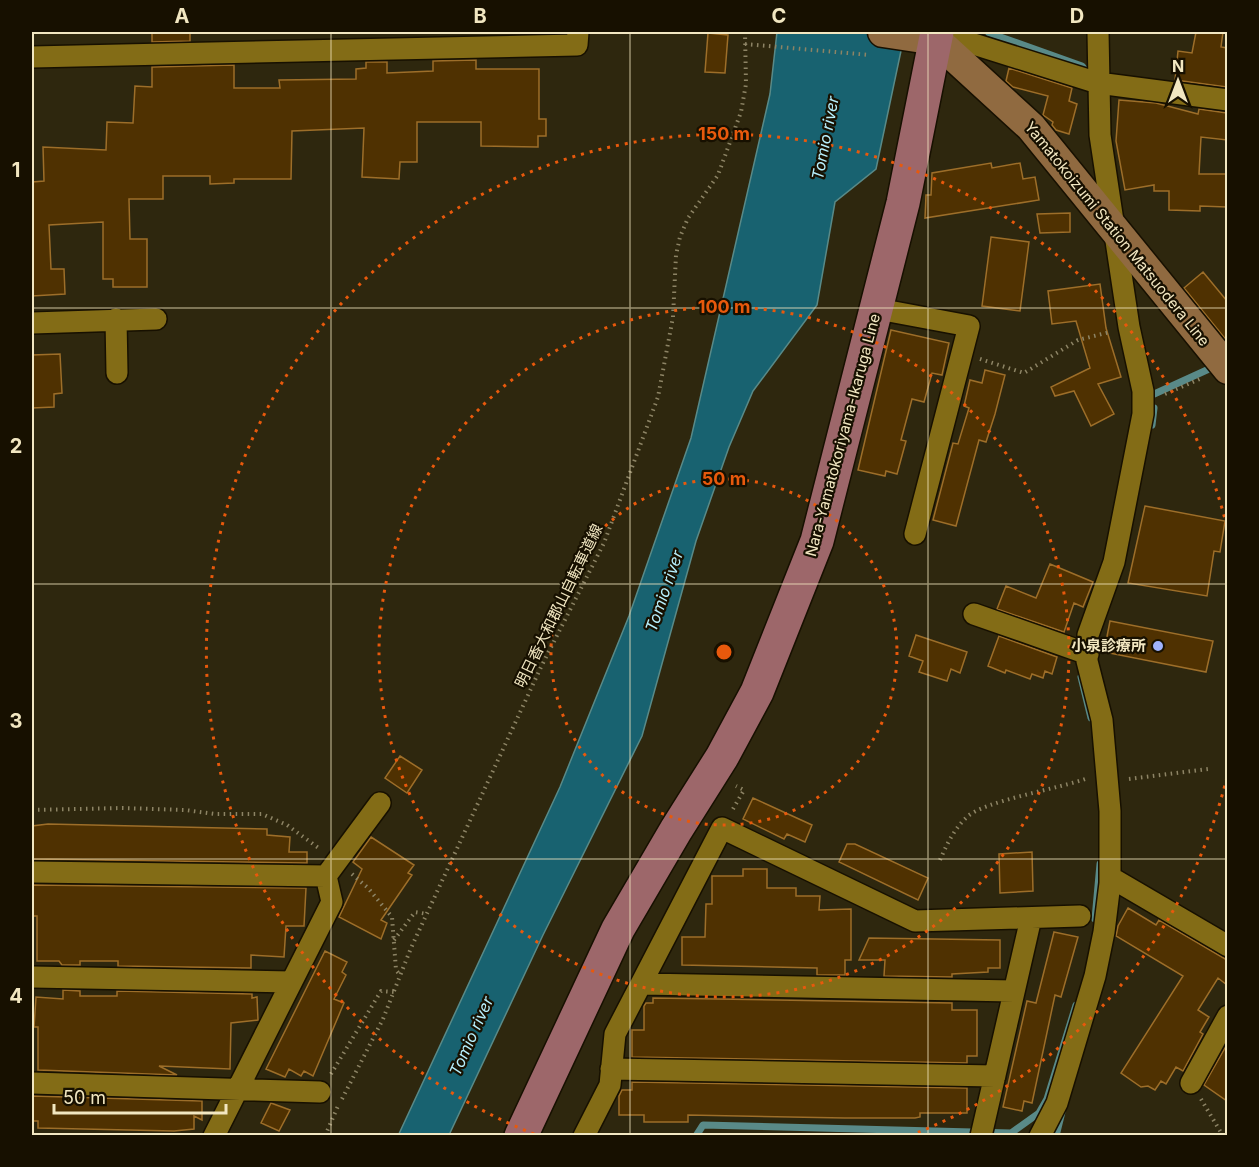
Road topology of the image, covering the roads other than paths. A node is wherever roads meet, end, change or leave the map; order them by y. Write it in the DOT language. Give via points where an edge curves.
graph roads {
  1 [pos="578,32"];
  2 [pos="1098,32"];
  3 [pos="930,35"];
  4 [pos="882,44"];
  5 [pos="32,57"];
  6 [pos="1098,82"];
  7 [pos="1227,100"];
  8 [pos="1116,232"];
  9 [pos="878,309"];
  10 [pos="116,319"];
  11 [pos="156,319"];
  12 [pos="32,322"];
  13 [pos="1216,373"];
  14 [pos="117,374"];
  15 [pos="915,534"];
  16 [pos="974,614"];
  17 [pos="1079,651"];
  18 [pos="380,803"];
  19 [pos="331,869"];
  20 [pos="32,872"];
  21 [pos="1110,877"];
  22 [pos="1080,916"];
  23 [pos="1031,918"];
  24 [pos="1227,946"];
  25 [pos="32,977"];
  26 [pos="291,982"];
  27 [pos="642,984"];
  28 [pos="1014,991"];
  29 [pos="1227,1016"];
  30 [pos="611,1070"];
  31 [pos="994,1076"];
  32 [pos="32,1083"];
  33 [pos="1191,1083"];
  34 [pos="238,1088"];
  35 [pos="320,1092"];
  36 [pos="982,1131"];
  37 [pos="214,1136"];
  38 [pos="521,1136"];
  39 [pos="584,1136"];
  40 [pos="1040,1136"];
  1 -- 5 [label="street" via="578,45"];
  2 -- 6 [label="street"];
  3 -- 4 [label="main road"];
  3 -- 6 [label="street" via="961,40"];
  3 -- 8 [label="main road, Yamatokoizumi Station Matsuodera Line" via="1031,127"];
  3 -- 9 [label="main road, Nara-Yamatokoriyama-Ikaruga Line" via="903,203"];
  6 -- 7 [label="street"];
  6 -- 8 [label="street" via="1100,135"];
  8 -- 13 [label="main road, Yamatokoizumi Station Matsuodera Line"];
  8 -- 17 [label="street" via="1143,405 1114,562"];
  9 -- 15 [label="street" via="969,326"];
  9 -- 38 [label="main road, Nara-Yamatokoriyama-Ikaruga Line" via="817,541 761,683 722,758 618,928"];
  10 -- 11 [label="street"];
  10 -- 12 [label="street"];
  10 -- 14 [label="street"];
  16 -- 17 [label="street"];
  17 -- 21 [label="street" via="1102,720 1100,779"];
  18 -- 19 [label="street"];
  19 -- 20 [label="street"];
  19 -- 26 [label="street" via="332,902"];
  21 -- 24 [label="street"];
  21 -- 40 [label="street" via="1095,976 1057,1103"];
  22 -- 23 [label="street"];
  23 -- 27 [label="street" via="915,921 722,828"];
  23 -- 28 [label="street"];
  25 -- 26 [label="street"];
  26 -- 34 [label="street"];
  27 -- 28 [label="street"];
  27 -- 30 [label="street" via="615,1034"];
  28 -- 31 [label="street"];
  29 -- 33 [label="street"];
  30 -- 31 [label="street"];
  30 -- 39 [label="street" via="610,1085"];
  31 -- 36 [label="street"];
  32 -- 34 [label="street"];
  34 -- 35 [label="street"];
  34 -- 37 [label="street"];
}
